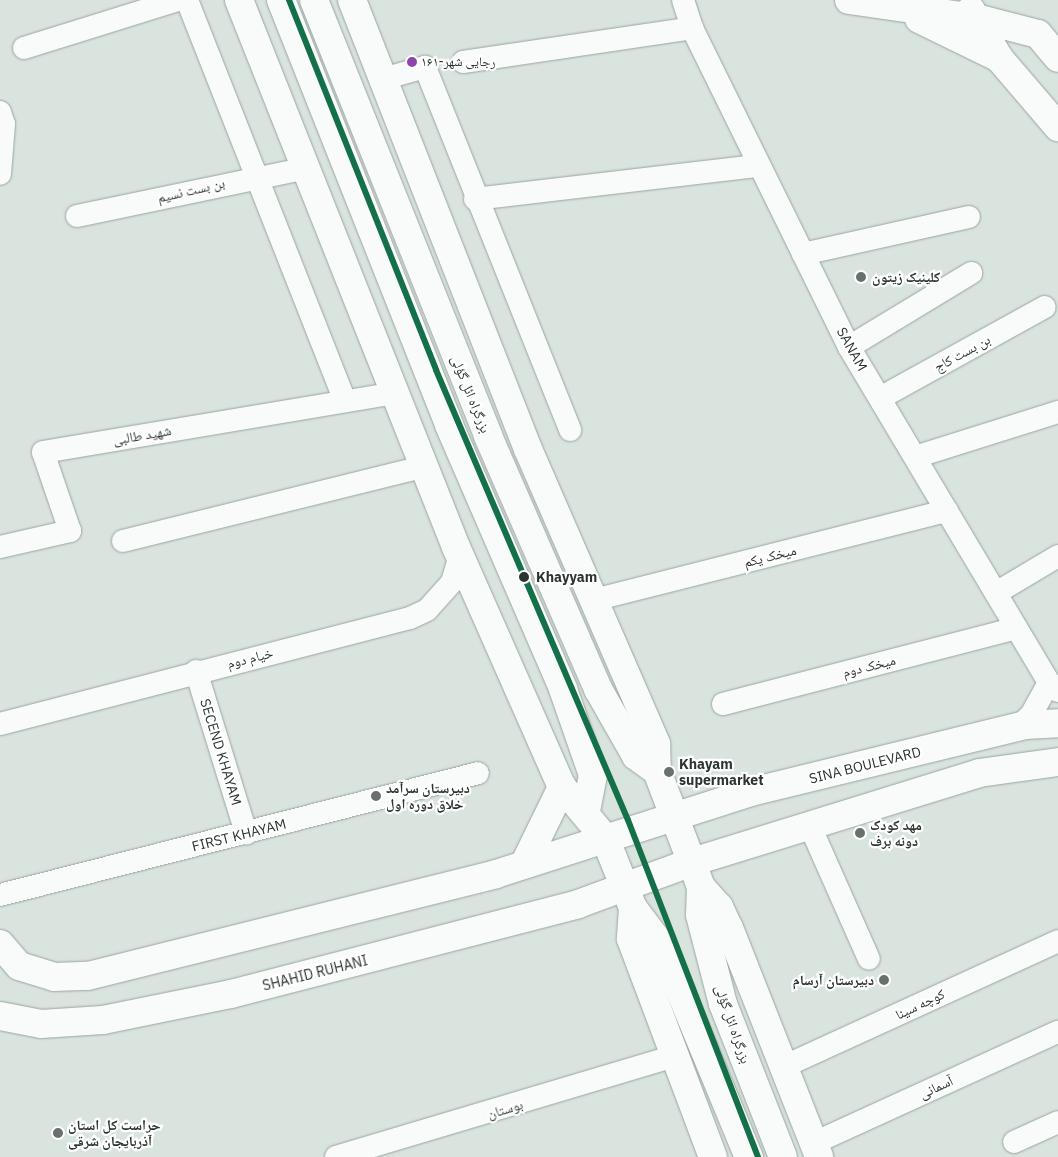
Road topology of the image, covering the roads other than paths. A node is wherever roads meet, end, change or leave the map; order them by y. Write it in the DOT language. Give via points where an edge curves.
graph roads {
  1 [pos="178,0"];
  2 [pos="187,0"];
  3 [pos="239,0"];
  4 [pos="281,0"];
  5 [pos="314,0"];
  6 [pos="352,0"];
  7 [pos="683,0"];
  8 [pos="850,0"];
  9 [pos="889,7"];
  10 [pos="970,9"];
  11 [pos="692,28"];
  12 [pos="24,48"];
  13 [pos="999,58"];
  14 [pos="1058,58"];
  15 [pos="463,62"];
  16 [pos="383,79"];
  17 [pos="0,112"];
  18 [pos="1058,127"];
  19 [pos="758,166"];
  20 [pos="306,168"];
  21 [pos="0,174"];
  22 [pos="256,176"];
  23 [pos="474,199"];
  24 [pos="77,216"];
  25 [pos="969,217"];
  26 [pos="803,254"];
  27 [pos="971,273"];
  28 [pos="1045,307"];
  29 [pos="850,346"];
  30 [pos="395,393"];
  31 [pos="880,398"];
  32 [pos="344,399"];
  33 [pos="1058,412"];
  34 [pos="570,430"];
  35 [pos="915,457"];
  36 [pos="422,466"];
  37 [pos="947,511"];
  38 [pos="124,541"];
  39 [pos="0,547"];
  40 [pos="456,547"];
  41 [pos="1058,556"];
  42 [pos="996,593"];
  43 [pos="594,600"];
  44 [pos="1016,628"];
  45 [pos="196,672"];
  46 [pos="1054,687"];
  47 [pos="722,704"];
  48 [pos="1058,723"];
  49 [pos="0,724"];
  50 [pos="1017,728"];
  51 [pos="1058,762"];
  52 [pos="657,771"];
  53 [pos="478,773"];
  54 [pos="562,787"];
  55 [pos="586,812"];
  56 [pos="674,815"];
  57 [pos="810,826"];
  58 [pos="246,833"];
  59 [pos="605,838"];
  60 [pos="525,863"];
  61 [pos="696,874"];
  62 [pos="0,895"];
  63 [pos="629,898"];
  64 [pos="1058,942"];
  65 [pos="0,944"];
  66 [pos="869,959"];
  67 [pos="723,1004"];
  68 [pos="691,1014"];
  69 [pos="0,1016"];
  70 [pos="41,1024"];
  71 [pos="1058,1032"];
  72 [pos="0,1038"];
  73 [pos="672,1057"];
  74 [pos="782,1068"];
  75 [pos="1058,1122"];
  76 [pos="1014,1142"];
  77 [pos="817,1150"];
  78 [pos="379,1151"];
  79 [pos="336,1157"];
  80 [pos="713,1157"];
  81 [pos="748,1157"];
  82 [pos="783,1157"];
  1 -- 12 [label="street"];
  2 -- 22 [label="street"];
  3 -- 20 [label="main road"];
  4 -- 55 [label="main road" via="449,425 563,689 593,775"];
  5 -- 52 [label="main road, بزرگراه ائل گؤلی" via="488,436 598,689 636,756"];
  6 -- 16 [label="main road"];
  7 -- 11 [label="street, SANAM"];
  8 -- 9 [label="main road"];
  9 -- 10 [label="main road"];
  9 -- 13 [label="main road"];
  10 -- 13 [label="main road"];
  10 -- 14 [label="main road" via="1038,34"];
  11 -- 15 [label="street"];
  11 -- 19 [label="street, SANAM"];
  13 -- 18 [label="main road"];
  16 -- 23 [label="street" via="424,67"];
  16 -- 43 [label="main road" via="528,449"];
  17 -- 21 [label="street" via="4,124"];
  19 -- 23 [label="street"];
  19 -- 26 [label="street, SANAM"];
  20 -- 22 [label="street, بن بست نسیم"];
  20 -- 30 [label="main road"];
  22 -- 24 [label="street, بن بست نسیم"];
  22 -- 32 [label="street"];
  23 -- 34 [label="street"];
  25 -- 26 [label="street"];
  26 -- 29 [label="street, SANAM"];
  27 -- 29 [label="street"];
  28 -- 31 [label="street, بن بست کاج"];
  29 -- 31 [label="street, SANAM"];
  30 -- 32 [label="street, شهید طالبی"];
  30 -- 36 [label="main road"];
  31 -- 35 [label="street, SANAM"];
  32 -- 39 [label="street, شهید طالبی" via="43,452 70,531"];
  33 -- 35 [label="street"];
  35 -- 37 [label="street, SANAM"];
  36 -- 38 [label="street"];
  36 -- 40 [label="main road"];
  37 -- 42 [label="street, SANAM"];
  37 -- 43 [label="street, میخک یکم"];
  40 -- 45 [label="street, خیام دوم" via="459,559 452,582 427,610"];
  40 -- 54 [label="main road"];
  41 -- 42 [label="street"];
  42 -- 44 [label="street, SANAM"];
  43 -- 52 [label="main road" via="656,744"];
  44 -- 46 [label="street, SANAM"];
  44 -- 47 [label="street, میخک دوم"];
  45 -- 49 [label="street, خیام دوم"];
  45 -- 58 [label="street, SECEND KHAYAM"];
  46 -- 50 [label="street"];
  48 -- 50 [label="main road, SINA BOULEVARD"];
  50 -- 56 [label="main road, SINA BOULEVARD"];
  51 -- 57 [label="main road" via="979,773"];
  52 -- 56 [label="main road"];
  53 -- 58 [label="street, FIRST KHAYAM"];
  54 -- 55 [label="main road"];
  54 -- 60 [label="main road"];
  55 -- 59 [label="main road"];
  56 -- 59 [label="main road, SINA BOULEVARD"];
  56 -- 61 [label="main road"];
  57 -- 61 [label="main road"];
  57 -- 66 [label="street"];
  58 -- 62 [label="street, FIRST KHAYAM"];
  59 -- 60 [label="main road"];
  59 -- 63 [label="main road"];
  60 -- 65 [label="main road" via="496,874 88,976 54,977 19,966"];
  61 -- 63 [label="main road, SHAHID RUHANI"];
  61 -- 67 [label="main road, بزرگراه ائل گؤلی" via="700,915"];
  61 -- 74 [label="main road" via="719,907"];
  63 -- 68 [label="main road" via="655,933"];
  63 -- 70 [label="main road, SHAHID RUHANI" via="542,915 231,994 104,1020"];
  63 -- 73 [label="main road" via="631,939"];
  64 -- 74 [label="street, کوچه سینا"];
  67 -- 68 [label="main road" via="705,999 694,1004"];
  67 -- 82 [label="main road, بزرگراه ائل گؤلی"];
  68 -- 81 [label="main road"];
  69 -- 70 [label="main road, SHAHID RUHANI"];
  70 -- 72 [label="main road"];
  71 -- 77 [label="street, آسمانی"];
  73 -- 78 [label="street, بوستان"];
  73 -- 80 [label="main road"];
  74 -- 77 [label="main road"];
  75 -- 76 [label="street"];
  78 -- 79 [label="street, بوستان"];
}
